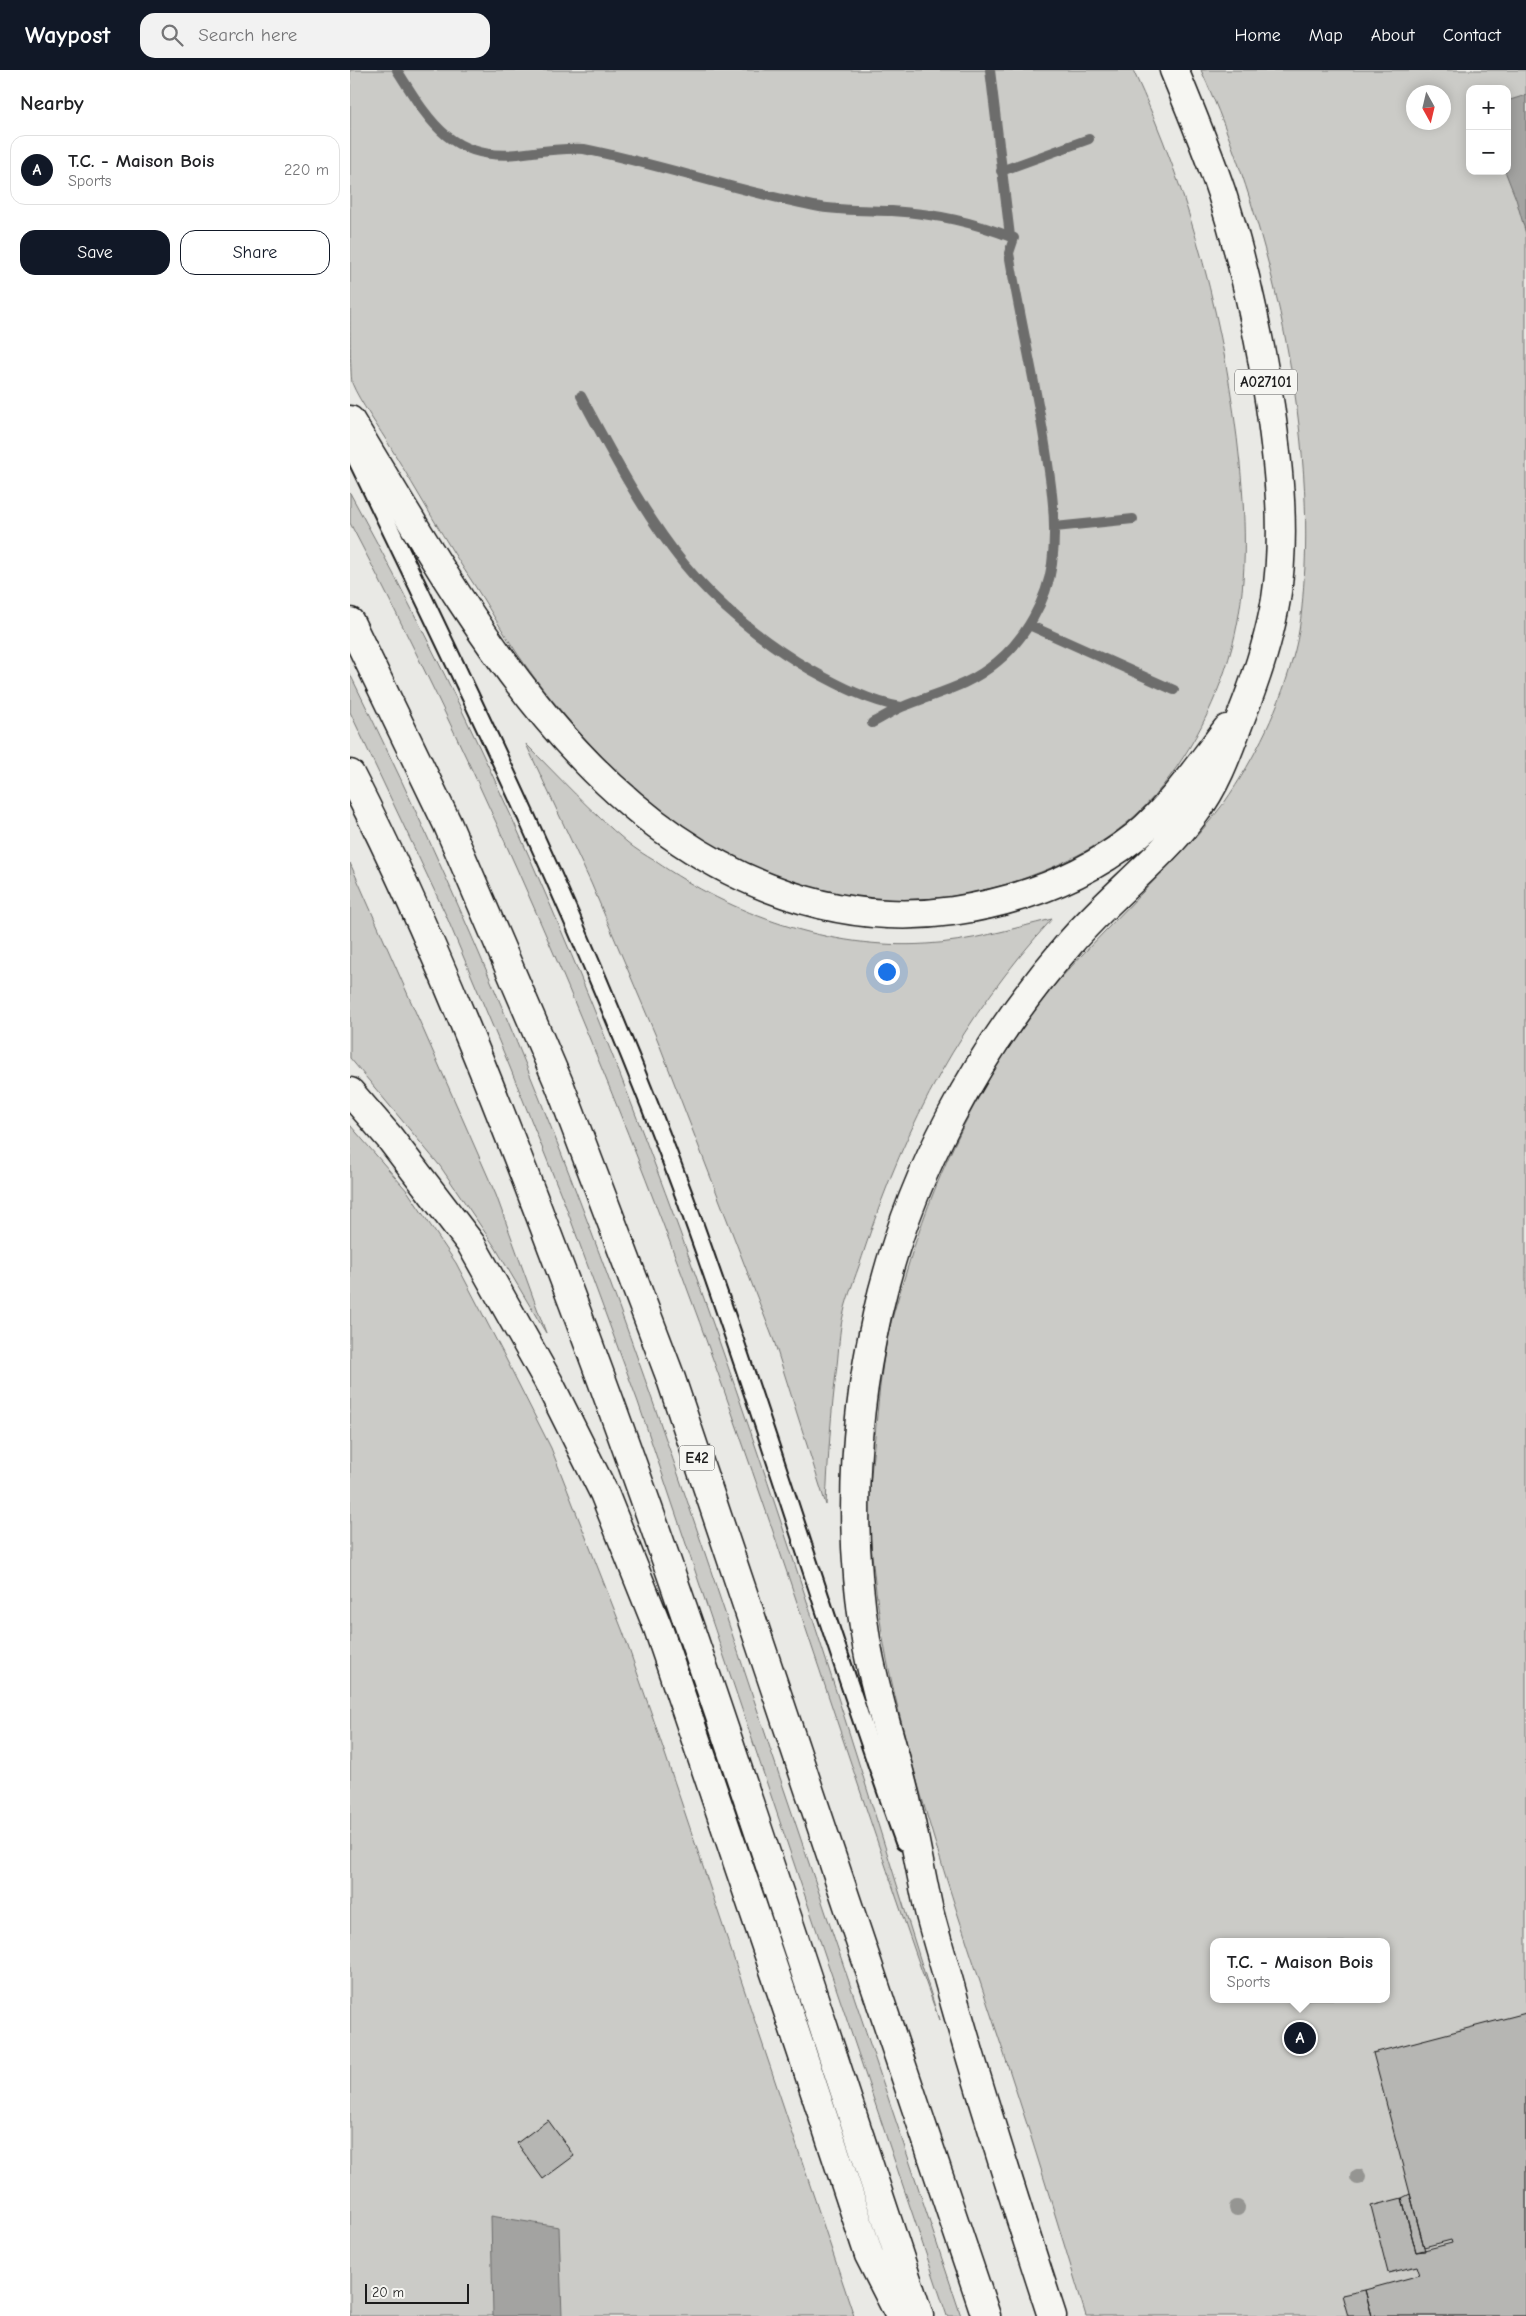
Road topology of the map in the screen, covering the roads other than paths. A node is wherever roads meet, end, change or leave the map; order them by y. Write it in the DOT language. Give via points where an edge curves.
graph roads {
  1 [pos="1174,70"];
  2 [pos="350,420"];
  3 [pos="350,446"];
  4 [pos="350,622"];
  5 [pos="1246,704"];
  6 [pos="350,774"];
  7 [pos="350,1092"];
  8 [pos="929,1912"];
  9 [pos="900,2316"];
  10 [pos="919,2316"];
  11 [pos="986,2316"];
  12 [pos="1052,2316"];
  1 -- 5 [label="highway, A027101" via="1220,189 1238,246 1254,314 1274,433 1280,516 1277,594 1268,640"];
  2 -- 5 [label="highway" via="506,666 588,762 632,807 667,833 748,880 795,898 835,910 907,915 979,907 1047,887 1108,855 1137,834 1185,785"];
  3 -- 8 [label="lane" via="468,689 618,1027 684,1196"];
  4 -- 11 [label="highway, E42" via="447,823 560,1086 670,1376"];
  5 -- 8 [label="highway" via="1227,757 1199,808 1172,841 1072,940 1029,994 972,1077 926,1169 889,1266 876,1318 861,1412 856,1455 855,1549 866,1643 906,1798"];
  6 -- 10 [label="highway" via="388,847 500,1109 612,1404"];
  7 -- 9 [label="highway" via="471,1244 548,1381 604,1493 658,1628 869,2256"];
  8 -- 12 [label="highway" via="990,2126"];
}
